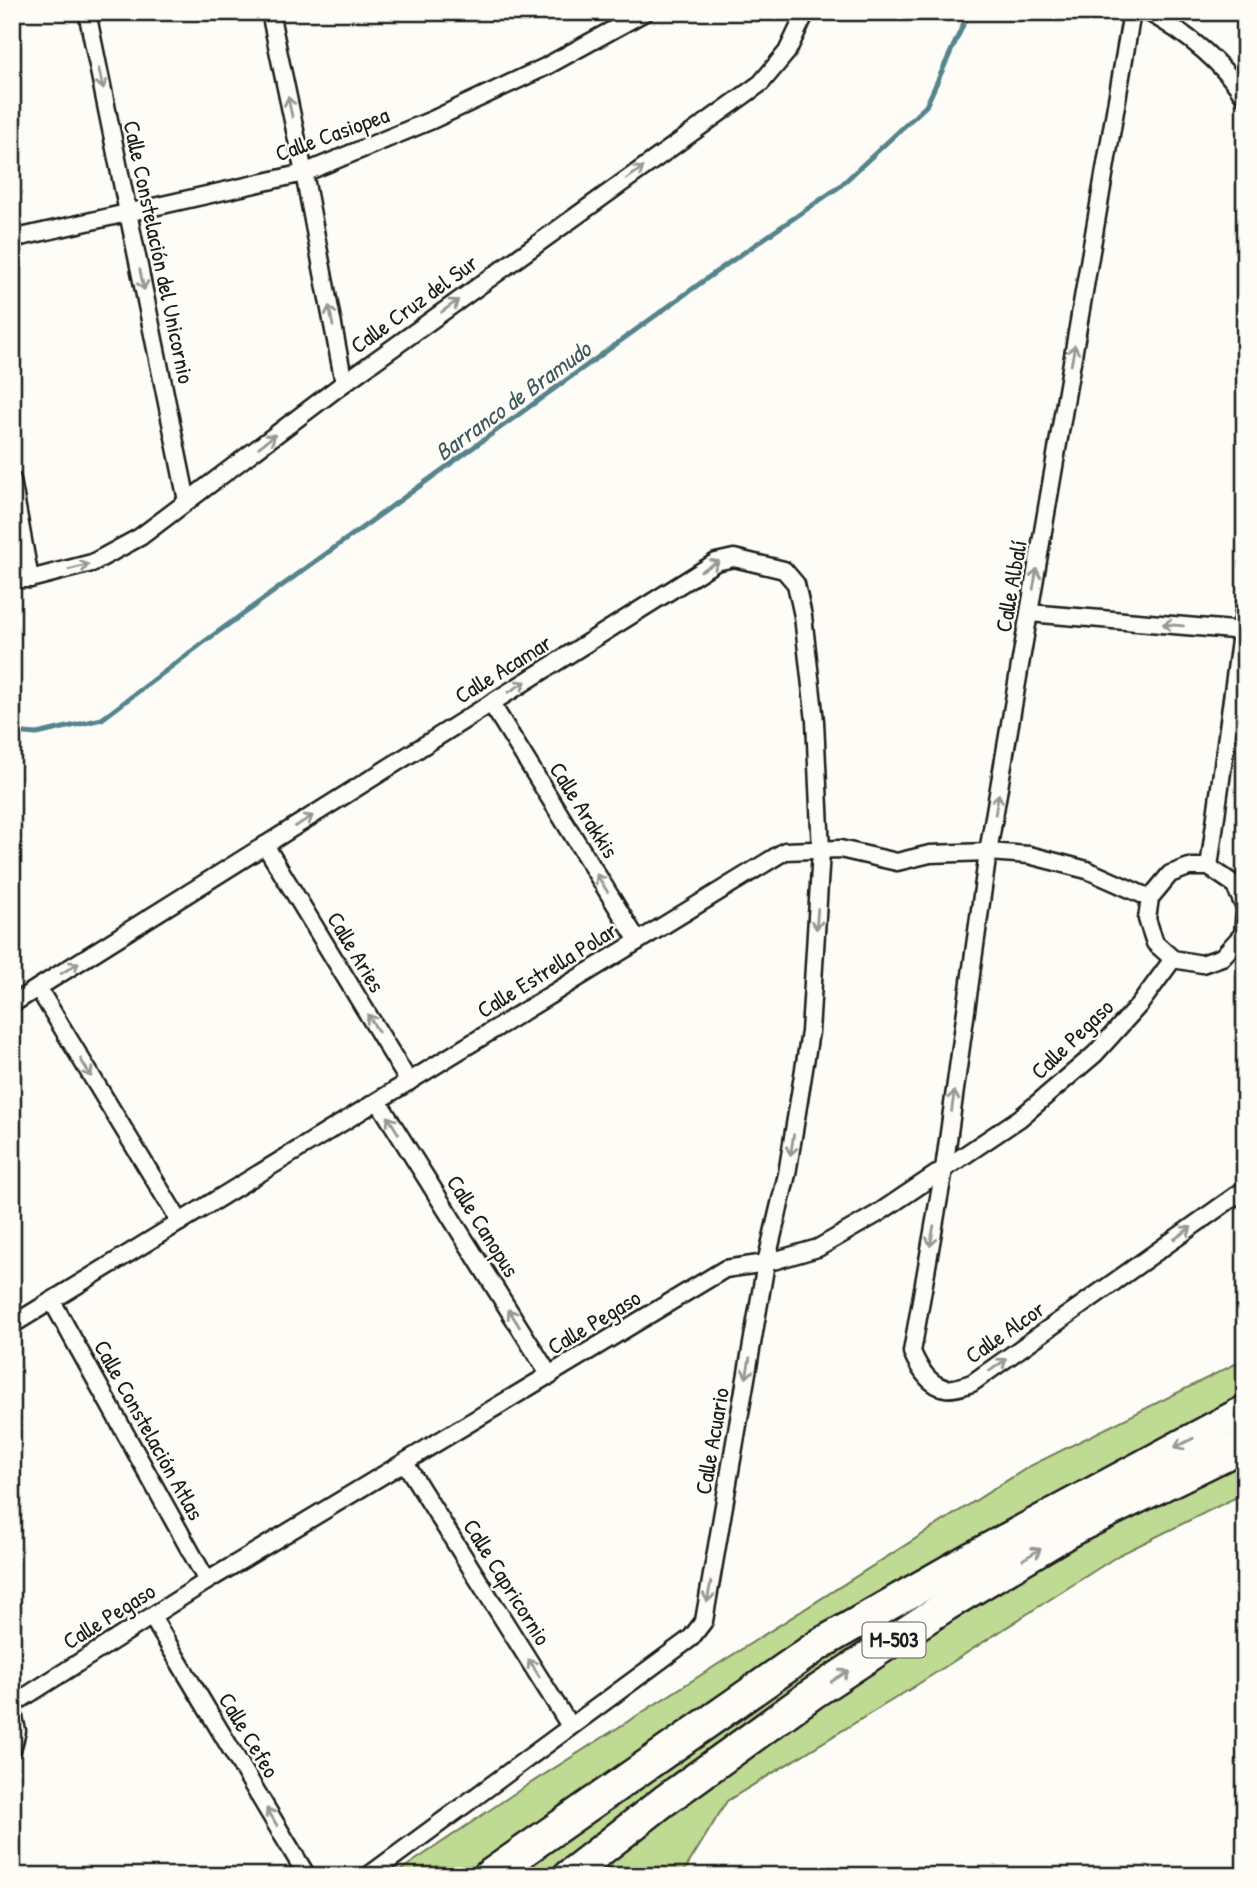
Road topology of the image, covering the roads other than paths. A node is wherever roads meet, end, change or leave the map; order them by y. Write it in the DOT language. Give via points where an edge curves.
graph roads {
  1 [pos="87,12"];
  2 [pos="270,12"];
  3 [pos="645,12"];
  4 [pos="806,12"];
  5 [pos="1132,12"];
  6 [pos="1148,12"];
  7 [pos="1245,97"];
  8 [pos="304,173"];
  9 [pos="128,213"];
  10 [pos="12,239"];
  11 [pos="344,383"];
  12 [pos="12,480"];
  13 [pos="187,500"];
  14 [pos="12,579"];
  15 [pos="30,579"];
  16 [pos="1245,604"];
  17 [pos="1029,613"];
  18 [pos="1243,631"];
  19 [pos="491,703"];
  20 [pos="265,845"];
  21 [pos="821,851"];
  22 [pos="988,852"];
  23 [pos="1209,867"];
  24 [pos="1150,898"];
  25 [pos="1244,935"];
  26 [pos="638,941"];
  27 [pos="1172,959"];
  28 [pos="38,988"];
  29 [pos="12,1004"];
  30 [pos="408,1082"];
  31 [pos="378,1101"];
  32 [pos="944,1169"];
  33 [pos="1245,1189"];
  34 [pos="180,1222"];
  35 [pos="766,1263"];
  36 [pos="52,1301"];
  37 [pos="12,1325"];
  38 [pos="550,1376"];
  39 [pos="1245,1411"];
  40 [pos="1245,1445"];
  41 [pos="405,1463"];
  42 [pos="969,1559"];
  43 [pos="207,1581"];
  44 [pos="152,1617"];
  45 [pos="812,1694"];
  46 [pos="12,1707"];
  47 [pos="570,1726"];
  48 [pos="12,1750"];
  49 [pos="307,1876"];
  50 [pos="368,1876"];
  51 [pos="488,1876"];
  52 [pos="520,1876"];
  53 [pos="568,1876"];
  54 [pos="588,1876"];
  1 -- 9 [label="street, Calle Constelación del Unicornio, one-way"];
  8 -- 2 [label="street, one-way"];
  3 -- 8 [label="street, Calle Casiopea" via="545,67"];
  11 -- 4 [label="street, Calle Cruz del Sur, one-way" via="761,83 787,52"];
  17 -- 5 [label="street, Calle Albalí, one-way"];
  6 -- 7 [label="street" via="1199,46"];
  8 -- 9 [label="street, Calle Casiopea"];
  11 -- 8 [label="street, one-way"];
  9 -- 10 [label="street, Calle Casiopea"];
  9 -- 13 [label="street, Calle Constelación del Unicornio, one-way"];
  13 -- 11 [label="street, Calle Cruz del Sur, one-way"];
  12 -- 15 [label="street"];
  15 -- 13 [label="street, Calle Cruz del Sur, one-way" via="92,563 140,537"];
  14 -- 15 [label="street, Calle Cruz del Sur"];
  16 -- 18 [label="street"];
  18 -- 17 [label="street, one-way"];
  22 -- 17 [label="street, Calle Albalí, one-way"];
  18 -- 23 [label="street"];
  20 -- 19 [label="street, Calle Acamar, one-way"];
  19 -- 21 [label="street, Calle Acamar, one-way" via="716,562 734,558 784,570 796,584 803,616 815,721"];
  26 -- 19 [label="street, Calle Arakkis, one-way"];
  28 -- 20 [label="street, Calle Acamar, one-way"];
  30 -- 20 [label="street, Calle Aries, one-way"];
  21 -- 22 [label="street, Calle Estrella Polar" via="841,849 897,862 930,854"];
  21 -- 26 [label="street, Calle Estrella Polar" via="785,851"];
  21 -- 35 [label="street, Calle Acuario, one-way" via="810,1032 788,1174"];
  22 -- 24 [label="street, Calle Estrella Polar" via="1029,855 1087,870"];
  32 -- 22 [label="street, Calle Albalí, one-way"];
  23 -- 24 [label="street" via="1189,867 1170,874"];
  23 -- 25 [label="street" via="1234,884 1245,908"];
  24 -- 27 [label="street" via="1147,919 1155,943"];
  25 -- 27 [label="street" via="1222,957 1202,964"];
  26 -- 30 [label="street, Calle Estrella Polar"];
  27 -- 32 [label="street, Calle Pegaso" via="1096,1054 1020,1118"];
  28 -- 29 [label="street, Calle Acamar"];
  28 -- 34 [label="street, one-way"];
  30 -- 31 [label="street, Calle Estrella Polar"];
  31 -- 34 [label="street, Calle Estrella Polar"];
  38 -- 31 [label="street, Calle Canopus, one-way"];
  32 -- 33 [label="street, Calle Alcor, one-way" via="912,1352 934,1384 947,1389 972,1383"];
  32 -- 35 [label="street, Calle Pegaso" via="818,1248"];
  34 -- 36 [label="street, Calle Estrella Polar"];
  35 -- 38 [label="street, Calle Pegaso" via="725,1269"];
  35 -- 47 [label="street, Calle Acuario, one-way" via="704,1622 691,1638"];
  36 -- 37 [label="street, Calle Estrella Polar"];
  36 -- 43 [label="street, Calle Constelación Atlas"];
  38 -- 41 [label="street, Calle Pegaso"];
  39 -- 42 [label="highway, M-503, one-way"];
  45 -- 40 [label="highway, M-503, one-way" via="947,1605 1073,1530"];
  41 -- 43 [label="street, Calle Pegaso"];
  47 -- 41 [label="street, Calle Capricornio, one-way"];
  42 -- 51 [label="highway, M-503" via="820,1644"];
  42 -- 52 [label="highway, M-503" via="684,1748"];
  43 -- 44 [label="street, Calle Pegaso"];
  44 -- 46 [label="street, Calle Pegaso"];
  49 -- 44 [label="street, Calle Cefeo, one-way"];
  45 -- 53 [label="highway, M-503"];
  45 -- 54 [label="highway, M-503"];
  46 -- 48 [label="street" via="17,1731"];
  47 -- 50 [label="street, Calle Acuario"];
}
